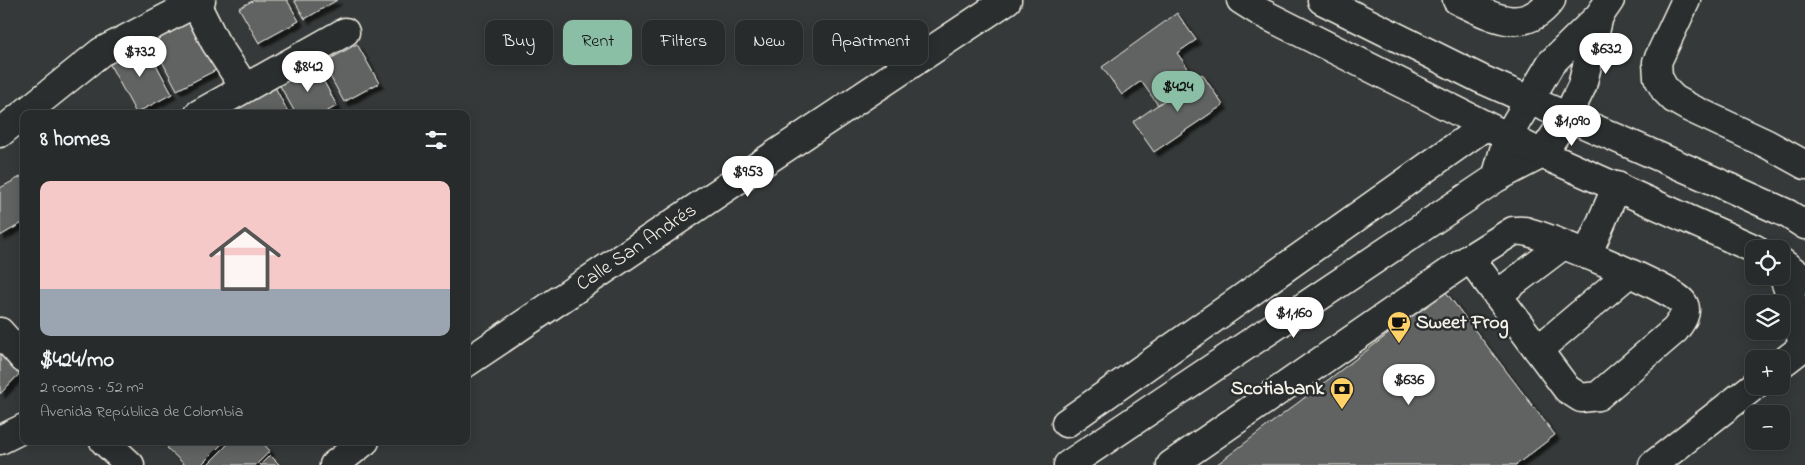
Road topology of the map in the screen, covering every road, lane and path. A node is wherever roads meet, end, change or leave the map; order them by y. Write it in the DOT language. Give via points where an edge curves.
graph roads {
  1 [pos="1007,0"];
  2 [pos="1241,0"];
  3 [pos="1322,0"];
  4 [pos="1457,0"];
  5 [pos="1551,0"];
  6 [pos="1686,0"];
  7 [pos="198,1"];
  8 [pos="1604,8"];
  9 [pos="345,32"];
  10 [pos="245,88"];
  11 [pos="1528,100"];
  12 [pos="29,110"];
  13 [pos="206,110"];
  14 [pos="20,117"];
  15 [pos="1567,117"];
  16 [pos="1496,131"];
  17 [pos="0,133"];
  18 [pos="1542,154"];
  19 [pos="1805,165"];
  20 [pos="1496,178"];
  21 [pos="1617,186"];
  22 [pos="1805,225"];
  23 [pos="1745,245"];
  24 [pos="1575,250"];
  25 [pos="1470,258"];
  26 [pos="1790,269"];
  27 [pos="1630,273"];
  28 [pos="1805,280"];
  29 [pos="1786,285"];
  30 [pos="1497,294"];
  31 [pos="0,332"];
  32 [pos="1804,347"];
  33 [pos="1538,350"];
  34 [pos="20,354"];
  35 [pos="1790,357"];
  36 [pos="470,360"];
  37 [pos="1745,393"];
  38 [pos="1066,423"];
  39 [pos="20,430"];
  40 [pos="0,440"];
  41 [pos="108,445"];
  42 [pos="1078,462"];
  43 [pos="130,465"];
  44 [pos="1171,465"];
  45 [pos="1653,465"];
  1 -- 36 [label="street, Calle San Andrés"];
  2 -- 16 [label="street"];
  3 -- 11 [label="street"];
  4 -- 5 [label="street" via="1490,16 1522,21 1535,16"];
  6 -- 19 [label="street" via="1657,62 1658,77 1665,90 1690,108"];
  7 -- 10 [label="street" via="215,42"];
  7 -- 12 [label="street" via="101,52"];
  8 -- 11 [label="street" via="1551,63"];
  8 -- 15 [label="street" via="1582,86"];
  9 -- 10 [label="street"];
  10 -- 13 [label="street"];
  11 -- 15 [label="street"];
  11 -- 16 [label="street"];
  14 -- 17 [label="street"];
  15 -- 18 [label="street"];
  15 -- 22 [label="street" via="1718,182"];
  16 -- 18 [label="street"];
  16 -- 20 [label="street"];
  16 -- 38 [label="street"];
  18 -- 20 [label="street"];
  18 -- 21 [label="street"];
  20 -- 42 [label="street"];
  21 -- 23 [label="street"];
  21 -- 24 [label="street"];
  24 -- 25 [label="street" via="1521,230"];
  24 -- 27 [label="street"];
  24 -- 30 [label="street"];
  25 -- 30 [label="street"];
  25 -- 44 [label="street"];
  26 -- 28 [label="street"];
  27 -- 33 [label="street"];
  27 -- 33 [label="street" via="1676,295 1684,303 1685,312 1675,330 1598,396 1581,398 1574,394"];
  29 -- 32 [label="street"];
  30 -- 33 [label="street"];
  31 -- 34 [label="street"];
  32 -- 35 [label="street"];
  37 -- 45 [label="street"];
  39 -- 40 [label="street"];
  41 -- 43 [label="street"];
}
